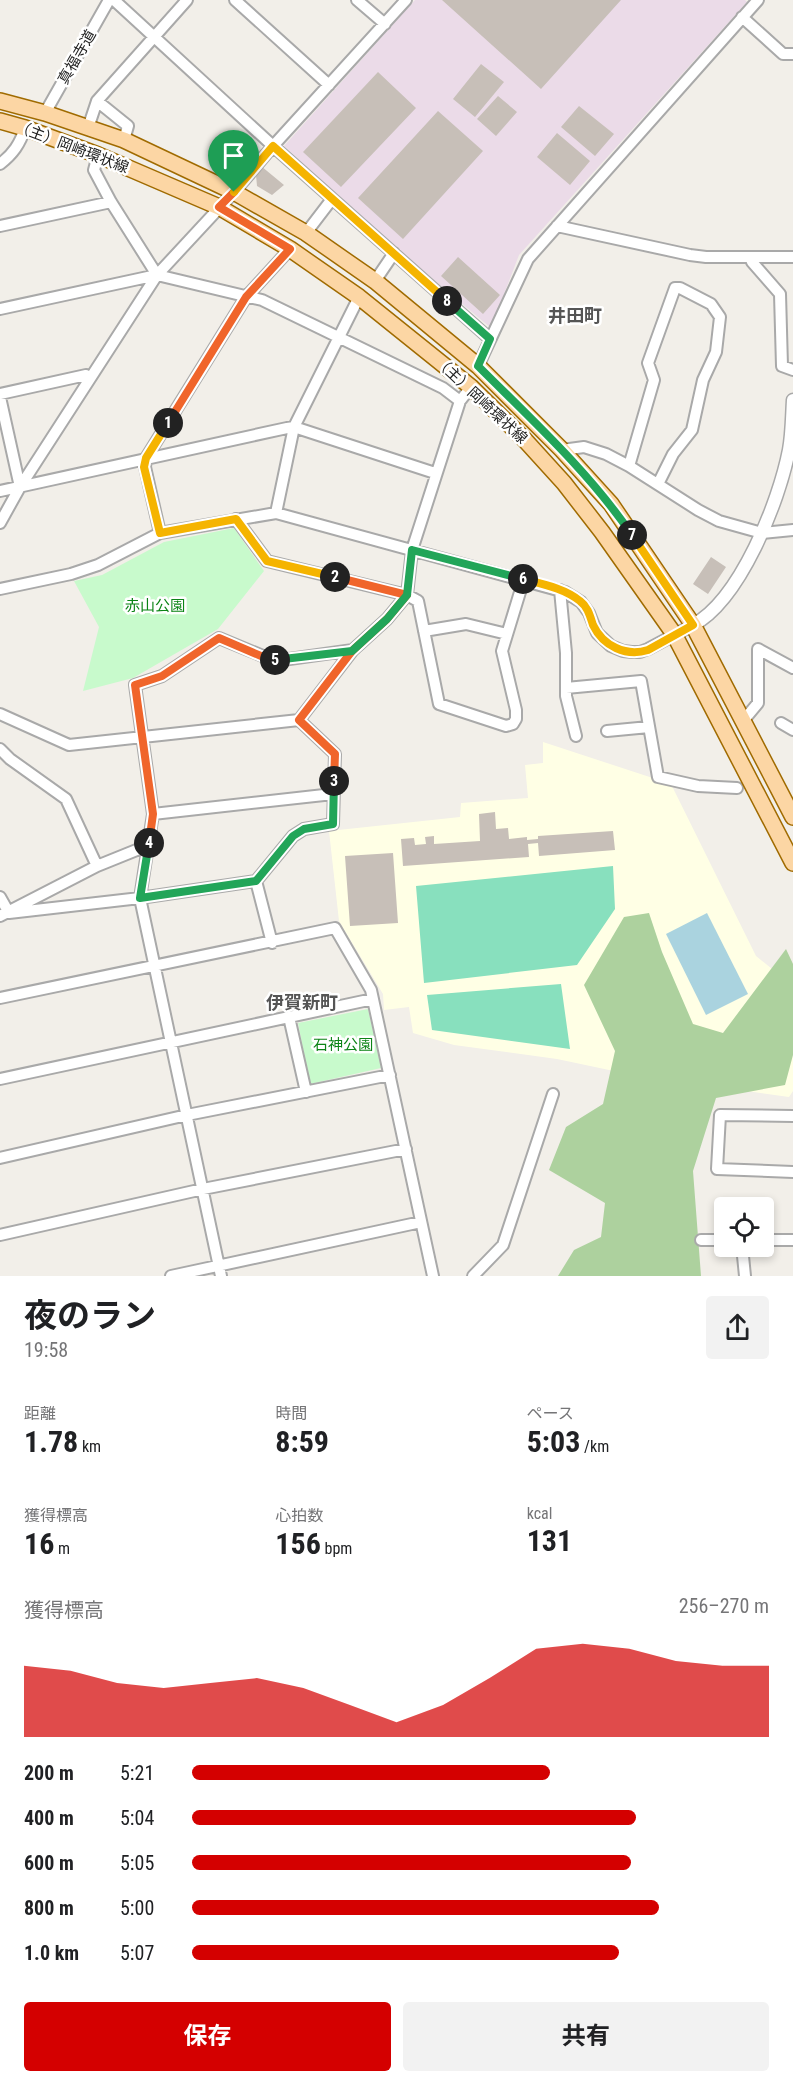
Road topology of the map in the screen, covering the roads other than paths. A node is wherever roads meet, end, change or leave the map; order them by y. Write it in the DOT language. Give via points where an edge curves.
graph roads {
  1 [pos="109,0"];
  2 [pos="114,0"];
  3 [pos="187,0"];
  4 [pos="235,0"];
  5 [pos="357,0"];
  6 [pos="406,0"];
  7 [pos="758,0"];
  8 [pos="742,17"];
  9 [pos="385,24"];
  10 [pos="155,38"];
  11 [pos="793,54"];
  12 [pos="329,84"];
  13 [pos="0,101"];
  14 [pos="97,101"];
  15 [pos="45,113"];
  16 [pos="0,121"];
  17 [pos="25,128"];
  18 [pos="88,128"];
  19 [pos="124,140"];
  20 [pos="273,146"];
  21 [pos="98,155"];
  22 [pos="0,164"];
  23 [pos="234,192"];
  24 [pos="332,199"];
  25 [pos="111,202"];
  26 [pos="219,207"];
  27 [pos="0,226"];
  28 [pos="557,226"];
  29 [pos="306,233"];
  30 [pos="290,249"];
  31 [pos="394,253"];
  32 [pos="750,257"];
  33 [pos="793,257"];
  34 [pos="157,275"];
  35 [pos="375,281"];
  36 [pos="246,297"];
  37 [pos="359,297"];
  38 [pos="0,309"];
  39 [pos="340,337"];
  40 [pos="490,339"];
  41 [pos="478,366"];
  42 [pos="793,370"];
  43 [pos="90,378"];
  44 [pos="471,387"];
  45 [pos="0,395"];
  46 [pos="460,400"];
  47 [pos="793,400"];
  48 [pos="294,427"];
  49 [pos="562,450"];
  50 [pos="146,458"];
  51 [pos="629,465"];
  52 [pos="435,473"];
  53 [pos="657,484"];
  54 [pos="20,487"];
  55 [pos="0,491"];
  56 [pos="276,513"];
  57 [pos="236,519"];
  58 [pos="0,523"];
  59 [pos="793,530"];
  60 [pos="160,533"];
  61 [pos="762,533"];
  62 [pos="412,550"];
  63 [pos="524,579"];
  64 [pos="0,588"];
  65 [pos="560,590"];
  66 [pos="407,595"];
  67 [pos="693,625"];
  68 [pos="424,631"];
  69 [pos="507,634"];
  70 [pos="674,634"];
  71 [pos="352,651"];
  72 [pos="793,668"];
  73 [pos="566,688"];
  74 [pos="0,714"];
  75 [pos="299,720"];
  76 [pos="743,721"];
  77 [pos="781,723"];
  78 [pos="649,727"];
  79 [pos="793,730"];
  80 [pos="607,731"];
  81 [pos="576,736"];
  82 [pos="142,739"];
  83 [pos="0,749"];
  84 [pos="737,788"];
  85 [pos="333,794"];
  86 [pos="153,814"];
  87 [pos="793,817"];
  88 [pos="148,845"];
  89 [pos="793,863"];
  90 [pos="97,866"];
  91 [pos="256,881"];
  92 [pos="0,897"];
  93 [pos="140,898"];
  94 [pos="4,914"];
  95 [pos="272,943"];
  96 [pos="155,966"];
  97 [pos="0,998"];
  98 [pos="373,999"];
  99 [pos="289,1017"];
  100 [pos="170,1042"];
  101 [pos="390,1075"];
  102 [pos="0,1079"];
  103 [pos="306,1092"];
  104 [pos="553,1094"];
  105 [pos="187,1116"];
  106 [pos="793,1116"];
  107 [pos="406,1149"];
  108 [pos="0,1158"];
  109 [pos="793,1172"];
  110 [pos="204,1190"];
  111 [pos="421,1222"];
  112 [pos="0,1235"];
  113 [pos="701,1239"];
  114 [pos="714,1239"];
  115 [pos="774,1240"];
  116 [pos="793,1240"];
  117 [pos="743,1257"];
  118 [pos="220,1271"];
  119 [pos="171,1276"];
  120 [pos="433,1276"];
  121 [pos="473,1276"];
  122 [pos="745,1276"];
  1 -- 15 [label="street, 真福寺道"];
  2 -- 10 [label="street"];
  3 -- 10 [label="street"];
  4 -- 12 [label="street"];
  5 -- 9 [label="street"];
  6 -- 9 [label="street"];
  7 -- 8 [label="street"];
  8 -- 11 [label="street" via="783,54"];
  8 -- 28 [label="street"];
  9 -- 12 [label="street"];
  10 -- 14 [label="street"];
  10 -- 20 [label="street"];
  12 -- 20 [label="street"];
  13 -- 15 [label="main road, （主）岡崎環状線"];
  14 -- 18 [label="street"];
  14 -- 19 [label="street" via="128,126"];
  15 -- 18 [label="main road, （主）岡崎環状線"];
  16 -- 17 [label="main road, （主）岡崎環状線"];
  17 -- 21 [label="main road, （主）岡崎環状線"];
  17 -- 22 [label="street" via="20,144"];
  18 -- 19 [label="main road, （主）岡崎環状線"];
  19 -- 23 [label="main road, （主）岡崎環状線"];
  20 -- 23 [label="street"];
  20 -- 24 [label="street"];
  21 -- 25 [label="street" via="94,170"];
  21 -- 26 [label="main road, （主）岡崎環状線"];
  23 -- 26 [label="street"];
  23 -- 29 [label="main road, （主）岡崎環状線"];
  24 -- 29 [label="street"];
  24 -- 31 [label="street"];
  25 -- 27 [label="street"];
  25 -- 34 [label="street"];
  26 -- 30 [label="main road, （主）岡崎環状線"];
  26 -- 34 [label="street"];
  28 -- 32 [label="street" via="690,255"];
  28 -- 40 [label="street" via="528,259"];
  29 -- 35 [label="main road, （主）岡崎環状線"];
  30 -- 36 [label="street"];
  30 -- 37 [label="main road, （主）岡崎環状線"];
  31 -- 35 [label="street"];
  31 -- 40 [label="street"];
  32 -- 33 [label="street"];
  32 -- 42 [label="street" via="780,294 782,366"];
  34 -- 36 [label="street"];
  34 -- 38 [label="street"];
  34 -- 43 [label="street"];
  35 -- 41 [label="main road, （主）岡崎環状線"];
  36 -- 39 [label="street" via="262,300"];
  36 -- 50 [label="street"];
  37 -- 39 [label="street"];
  37 -- 44 [label="main road, （主）岡崎環状線"];
  39 -- 46 [label="street"];
  39 -- 48 [label="street"];
  40 -- 41 [label="street"];
  41 -- 49 [label="main road, （主）岡崎環状線"];
  43 -- 45 [label="street" via="86,375"];
  43 -- 54 [label="street"];
  44 -- 46 [label="street"];
  44 -- 70 [label="main road, （主）岡崎環状線" via="564,483"];
  45 -- 54 [label="street"];
  46 -- 52 [label="street"];
  47 -- 61 [label="street" via="789,451"];
  48 -- 50 [label="street"];
  48 -- 52 [label="street"];
  48 -- 56 [label="street"];
  49 -- 51 [label="street" via="584,447"];
  49 -- 67 [label="main road, （主）岡崎環状線" via="611,504"];
  50 -- 54 [label="street"];
  50 -- 60 [label="street" via="144,467"];
  51 -- 53 [label="street"];
  51 -- 53 [label="street" via="654,380 648,363 675,288 680,288 711,304 720,316 716,352 704,380 692,430"];
  52 -- 62 [label="street"];
  53 -- 61 [label="street" via="719,520"];
  54 -- 55 [label="street"];
  54 -- 58 [label="street"];
  56 -- 57 [label="street"];
  56 -- 62 [label="street"];
  57 -- 60 [label="street"];
  57 -- 66 [label="street" via="267,561"];
  59 -- 61 [label="street"];
  60 -- 64 [label="street" via="98,565"];
  61 -- 67 [label="street" via="735,582 706,618"];
  62 -- 63 [label="street"];
  62 -- 66 [label="street"];
  63 -- 65 [label="street"];
  63 -- 69 [label="street"];
  65 -- 70 [label="street" via="581,602 604,642 623,651 640,652"];
  65 -- 73 [label="street"];
  66 -- 68 [label="street" via="418,601"];
  66 -- 71 [label="street"];
  67 -- 70 [label="street"];
  67 -- 76 [label="main road, （主）岡崎環状線"];
  68 -- 69 [label="street" via="466,624"];
  68 -- 69 [label="street" via="440,704 506,726 516,719 502,651"];
  70 -- 89 [label="main road, （主）岡崎環状線"];
  71 -- 75 [label="street"];
  71 -- 82 [label="street" via="275,660 219,638 162,676 135,685"];
  72 -- 76 [label="street" via="758,649 758,703"];
  73 -- 78 [label="street" via="641,681"];
  73 -- 81 [label="street"];
  74 -- 82 [label="street" via="69,745"];
  75 -- 82 [label="street"];
  75 -- 85 [label="street" via="335,754"];
  76 -- 87 [label="main road, （主）岡崎環状線"];
  77 -- 79 [label="street"];
  78 -- 80 [label="street"];
  78 -- 84 [label="street" via="658,777 698,786"];
  82 -- 86 [label="street"];
  83 -- 90 [label="street" via="66,799"];
  85 -- 86 [label="street"];
  85 -- 91 [label="street" via="333,824 304,829 293,836"];
  86 -- 88 [label="street"];
  88 -- 90 [label="street"];
  88 -- 93 [label="street"];
  90 -- 94 [label="street"];
  91 -- 93 [label="street"];
  91 -- 95 [label="street"];
  92 -- 94 [label="street"];
  93 -- 94 [label="street"];
  93 -- 96 [label="street"];
  95 -- 96 [label="street"];
  95 -- 98 [label="street" via="335,928"];
  96 -- 97 [label="street"];
  96 -- 100 [label="street"];
  98 -- 99 [label="street"];
  98 -- 101 [label="street"];
  99 -- 100 [label="street"];
  99 -- 103 [label="street"];
  100 -- 102 [label="street"];
  100 -- 105 [label="street"];
  101 -- 103 [label="street"];
  101 -- 107 [label="street"];
  103 -- 105 [label="street"];
  104 -- 121 [label="street" via="503,1245"];
  105 -- 108 [label="street"];
  105 -- 110 [label="street"];
  106 -- 109 [label="street" via="720,1115 717,1168"];
  107 -- 110 [label="street"];
  107 -- 111 [label="street"];
  110 -- 112 [label="street"];
  110 -- 118 [label="street"];
  111 -- 118 [label="street"];
  111 -- 120 [label="street"];
  113 -- 114 [label="street"];
  115 -- 116 [label="street"];
  117 -- 122 [label="street"];
  118 -- 119 [label="street"];
}
